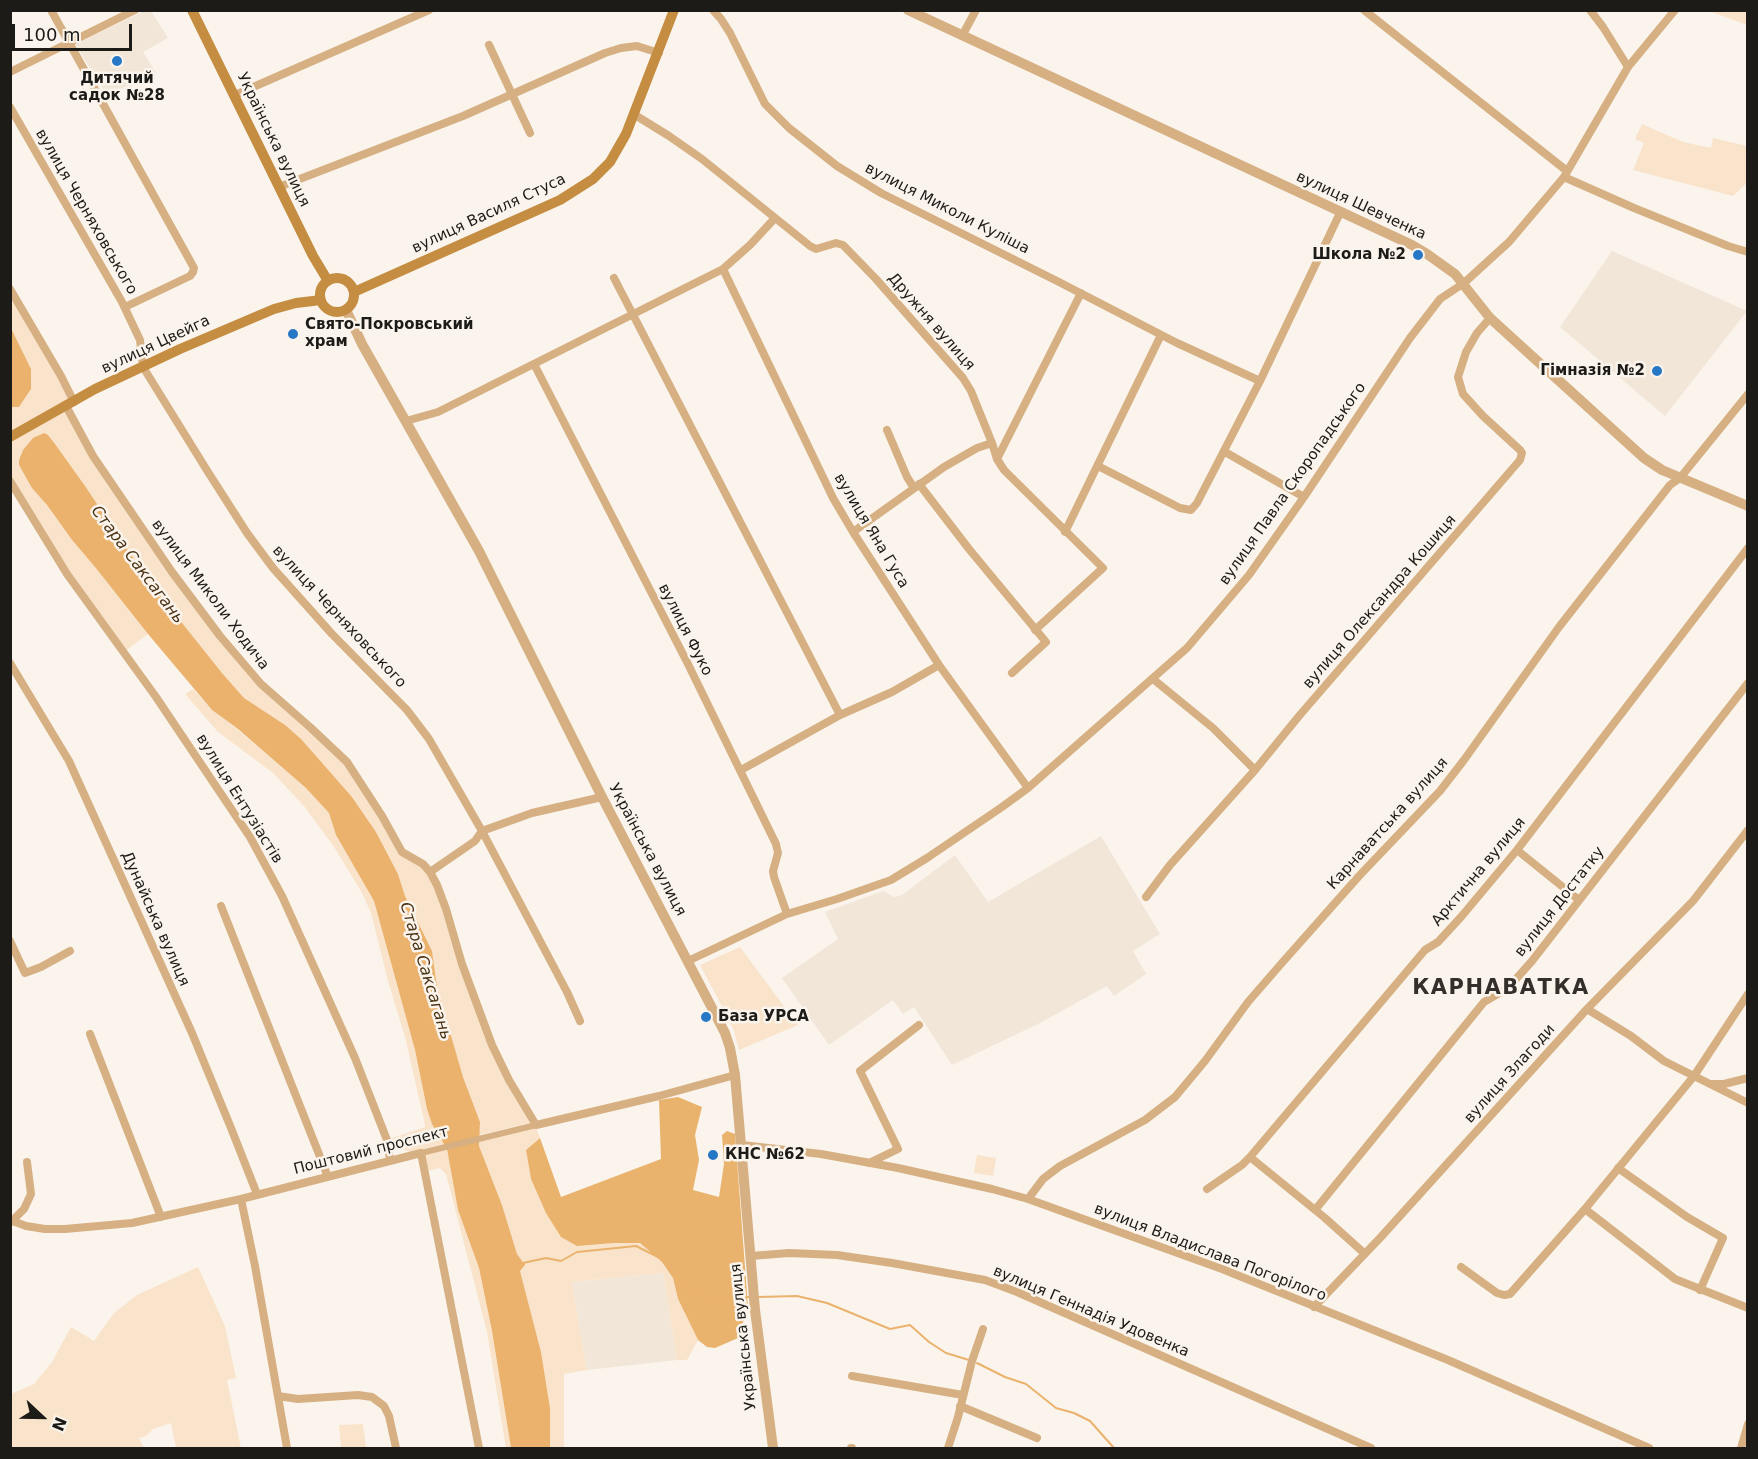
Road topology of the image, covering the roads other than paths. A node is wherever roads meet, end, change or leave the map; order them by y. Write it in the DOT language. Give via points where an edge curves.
graph roads {
  1 [pos="51,10"];
  2 [pos="135,10"];
  3 [pos="192,10"];
  4 [pos="429,10"];
  5 [pos="674,10"];
  6 [pos="713,10"];
  7 [pos="908,10"];
  8 [pos="976,10"];
  9 [pos="1364,10"];
  10 [pos="1590,10"];
  11 [pos="1675,10"];
  12 [pos="962,36"];
  13 [pos="69,42"];
  14 [pos="489,45"];
  15 [pos="659,53"];
  16 [pos="1628,67"];
  17 [pos="10,72"];
  18 [pos="511,94"];
  19 [pos="235,95"];
  20 [pos="10,107"];
  21 [pos="634,115"];
  22 [pos="530,133"];
  23 [pos="1565,174"];
  24 [pos="279,187"];
  25 [pos="1340,213"];
  26 [pos="776,218"];
  27 [pos="1748,252"];
  28 [pos="723,269"];
  29 [pos="614,278"];
  30 [pos="328,281"];
  31 [pos="1464,283"];
  32 [pos="10,289"];
  33 [pos="354,292"];
  34 [pos="1081,293"];
  35 [pos="321,300"];
  36 [pos="125,307"];
  37 [pos="346,310"];
  38 [pos="634,315"];
  39 [pos="1490,318"];
  40 [pos="1161,335"];
  41 [pos="534,364"];
  42 [pos="143,366"];
  43 [pos="1260,381"];
  44 [pos="1748,394"];
  45 [pos="70,404"];
  46 [pos="406,421"];
  47 [pos="886,430"];
  48 [pos="10,437"];
  49 [pos="992,443"];
  50 [pos="1225,452"];
  51 [pos="997,459"];
  52 [pos="1098,466"];
  53 [pos="1680,478"];
  54 [pos="10,481"];
  55 [pos="916,486"];
  56 [pos="1304,497"];
  57 [pos="1748,506"];
  58 [pos="853,532"];
  59 [pos="1065,532"];
  60 [pos="1748,548"];
  61 [pos="1035,630"];
  62 [pos="10,663"];
  63 [pos="939,665"];
  64 [pos="1012,673"];
  65 [pos="1153,679"];
  66 [pos="1748,684"];
  67 [pos="840,715"];
  68 [pos="741,770"];
  69 [pos="1255,770"];
  70 [pos="1028,788"];
  71 [pos="602,797"];
  72 [pos="1748,830"];
  73 [pos="482,831"];
  74 [pos="1517,850"];
  75 [pos="430,872"];
  76 [pos="1146,897"];
  77 [pos="1579,900"];
  78 [pos="221,906"];
  79 [pos="787,914"];
  80 [pos="10,941"];
  81 [pos="70,951"];
  82 [pos="688,961"];
  83 [pos="1748,994"];
  84 [pos="1587,1009"];
  85 [pos="580,1021"];
  86 [pos="919,1025"];
  87 [pos="90,1034"];
  88 [pos="735,1075"];
  89 [pos="1694,1076"];
  90 [pos="1748,1078"];
  91 [pos="1707,1083"];
  92 [pos="1748,1103"];
  93 [pos="536,1125"];
  94 [pos="742,1145"];
  95 [pos="421,1153"];
  96 [pos="1250,1157"];
  97 [pos="390,1160"];
  98 [pos="27,1162"];
  99 [pos="869,1162"];
  100 [pos="1618,1168"];
  101 [pos="328,1177"];
  102 [pos="1207,1189"];
  103 [pos="257,1194"];
  104 [pos="241,1199"];
  105 [pos="1028,1199"];
  106 [pos="1585,1209"];
  107 [pos="1315,1210"];
  108 [pos="161,1217"];
  109 [pos="11,1221"];
  110 [pos="1364,1253"];
  111 [pos="751,1256"];
  112 [pos="1461,1267"];
  113 [pos="1700,1290"];
  114 [pos="1314,1307"];
  115 [pos="1748,1308"];
  116 [pos="983,1329"];
  117 [pos="852,1376"];
  118 [pos="963,1395"];
  119 [pos="278,1396"];
  120 [pos="960,1406"];
  121 [pos="1748,1424"];
  122 [pos="1037,1438"];
  123 [pos="287,1449"];
  124 [pos="396,1449"];
  125 [pos="479,1449"];
  126 [pos="773,1449"];
  127 [pos="948,1449"];
  128 [pos="1371,1449"];
  129 [pos="1649,1449"];
  130 [pos="1741,1449"];
  1 -- 13 [label="street"];
  2 -- 13 [label="street"];
  3 -- 19 [label="main road, Українська вулиця"];
  4 -- 19 [label="street"];
  5 -- 15 [label="main road, вулиця Василя Стуса"];
  6 -- 34 [label="street, вулиця Миколи Куліша" via="730,33 765,104 817,151 881,193"];
  7 -- 12 [label="street, вулиця Шевченка"];
  8 -- 12 [label="street"];
  9 -- 23 [label="street"];
  10 -- 16 [label="street"];
  11 -- 16 [label="street, вулиця Павла Скоропадського"];
  12 -- 25 [label="street, вулиця Шевченка"];
  13 -- 17 [label="street"];
  13 -- 36 [label="street" via="194,268 190,276"];
  14 -- 18 [label="street"];
  15 -- 18 [label="street" via="637,46 621,48"];
  15 -- 21 [label="main road, вулиця Василя Стуса"];
  16 -- 23 [label="street, вулиця Павла Скоропадського"];
  18 -- 22 [label="street"];
  18 -- 24 [label="street"];
  19 -- 24 [label="main road, Українська вулиця"];
  20 -- 36 [label="street, вулиця Черняховського"];
  21 -- 26 [label="street, Дружня вулиця" via="702,159"];
  21 -- 33 [label="main road, вулиця Василя Стуса" via="617,152 584,186"];
  23 -- 27 [label="street" via="1634,208"];
  23 -- 31 [label="street, вулиця Павла Скоропадського" via="1509,242"];
  24 -- 30 [label="main road, Українська вулиця"];
  25 -- 31 [label="street, вулиця Шевченка" via="1412,245"];
  25 -- 43 [label="street"];
  26 -- 28 [label="street"];
  26 -- 49 [label="street, Дружня вулиця" via="816,249 836,243 843,245 865,267 963,378"];
  28 -- 38 [label="street"];
  28 -- 58 [label="street, вулиця Яна Гуса"];
  29 -- 38 [label="street"];
  30 -- 33 [label="main road" via="344,279"];
  30 -- 35 [label="main road" via="322,287"];
  31 -- 39 [label="street, вулиця Шевченка"];
  31 -- 56 [label="street, вулиця Павла Скоропадського" via="1440,299 1410,338"];
  32 -- 45 [label="street, вулиця Миколи Ходича" via="62,376"];
  33 -- 37 [label="main road" via="353,303"];
  34 -- 40 [label="street, вулиця Миколи Куліша"];
  34 -- 51 [label="street"];
  35 -- 37 [label="main road" via="331,311"];
  35 -- 42 [label="main road, вулиця Цвейга" via="274,309"];
  36 -- 42 [label="street, вулиця Черняховського" via="140,339"];
  37 -- 46 [label="street, Українська вулиця"];
  38 -- 41 [label="street"];
  38 -- 67 [label="street"];
  39 -- 53 [label="street, вулиця Шевченка" via="1644,458"];
  39 -- 69 [label="street, вулиця Олександра Кошиця" via="1466,352 1458,377 1463,394 1522,456"];
  40 -- 43 [label="street, вулиця Миколи Куліша"];
  40 -- 52 [label="street"];
  41 -- 46 [label="street" via="438,412"];
  41 -- 68 [label="street, вулиця Фуко"];
  42 -- 45 [label="main road, вулиця Цвейга"];
  42 -- 73 [label="street, вулиця Черняховського" via="219,490 273,568 407,710 429,739"];
  43 -- 50 [label="street"];
  44 -- 53 [label="street, Карнаватська вулиця"];
  45 -- 48 [label="main road, вулиця Цвейга"];
  45 -- 75 [label="street, вулиця Миколи Ходича" via="93,456 220,636 261,684 347,762 402,852"];
  46 -- 71 [label="street, Українська вулиця" via="479,551"];
  47 -- 55 [label="street"];
  49 -- 51 [label="street, Дружня вулиця"];
  49 -- 55 [label="street" via="977,448"];
  50 -- 52 [label="street" via="1191,510"];
  50 -- 56 [label="street"];
  51 -- 59 [label="street, Дружня вулиця"];
  52 -- 59 [label="street"];
  53 -- 57 [label="street, вулиця Шевченка"];
  53 -- 105 [label="street, Карнаватська вулиця" via="1670,485 1559,627 1440,790 1248,1002 1175,1097 1145,1120 1060,1166 1043,1179"];
  54 -- 97 [label="street, вулиця Ентузіастів" via="67,574 250,837 282,896 350,1048 387,1140"];
  55 -- 58 [label="street"];
  55 -- 61 [label="street"];
  56 -- 65 [label="street, вулиця Павла Скоропадського" via="1249,575 1187,648"];
  58 -- 63 [label="street, вулиця Яна Гуса"];
  59 -- 61 [label="street, Дружня вулиця" via="1102,568"];
  60 -- 74 [label="street, Арктична вулиця"];
  61 -- 64 [label="street" via="1046,642"];
  62 -- 103 [label="street, Дунайська вулиця" via="69,761 192,1033"];
  63 -- 67 [label="street"];
  63 -- 70 [label="street, вулиця Яна Гуса"];
  65 -- 69 [label="street" via="1213,728"];
  65 -- 70 [label="street, вулиця Павла Скоропадського"];
  66 -- 77 [label="street, вулиця Достатку"];
  67 -- 68 [label="street"];
  68 -- 79 [label="street, вулиця Фуко" via="776,844 774,877"];
  69 -- 76 [label="street, вулиця Олександра Кошиця"];
  70 -- 79 [label="street, вулиця Павла Скоропадського" via="891,880"];
  71 -- 73 [label="street" via="532,813"];
  71 -- 82 [label="street, Українська вулиця"];
  72 -- 84 [label="street, вулиця Злагоди" via="1693,901"];
  73 -- 75 [label="street" via="475,841"];
  73 -- 85 [label="street, вулиця Черняховського"];
  74 -- 77 [label="street"];
  74 -- 96 [label="street, Арктична вулиця" via="1461,917 1425,950"];
  75 -- 93 [label="street, вулиця Миколи Ходича" via="492,1045"];
  77 -- 107 [label="street, вулиця Достатку" via="1508,988 1484,1002"];
  78 -- 101 [label="street"];
  79 -- 82 [label="street, вулиця Павла Скоропадського"];
  80 -- 81 [label="street" via="25,973"];
  82 -- 88 [label="street, Українська вулиця" via="725,1033"];
  83 -- 89 [label="street"];
  84 -- 89 [label="street" via="1664,1061"];
  84 -- 110 [label="street, вулиця Злагоди"];
  86 -- 99 [label="street" via="860,1071 898,1149"];
  87 -- 108 [label="street"];
  88 -- 93 [label="street, Поштовий проспект"];
  88 -- 94 [label="street, Українська вулиця"];
  89 -- 91 [label="street"];
  89 -- 100 [label="street"];
  90 -- 91 [label="street" via="1724,1084"];
  91 -- 92 [label="street"];
  93 -- 95 [label="street, Поштовий проспект"];
  94 -- 99 [label="street, вулиця Владислава Погорілого"];
  94 -- 111 [label="street, Українська вулиця"];
  95 -- 97 [label="street, Поштовий проспект"];
  95 -- 125 [label="street"];
  96 -- 102 [label="street, Арктична вулиця"];
  96 -- 107 [label="street"];
  97 -- 101 [label="street, Поштовий проспект"];
  98 -- 109 [label="street" via="31,1194 24,1209"];
  99 -- 105 [label="street, вулиця Владислава Погорілого"];
  100 -- 106 [label="street"];
  100 -- 113 [label="street" via="1723,1238"];
  101 -- 103 [label="street, Поштовий проспект"];
  103 -- 104 [label="street, Поштовий проспект"];
  104 -- 108 [label="street, Поштовий проспект"];
  104 -- 119 [label="street"];
  105 -- 114 [label="street, вулиця Владислава Погорілого" via="1222,1269"];
  106 -- 112 [label="street" via="1510,1294 1497,1293"];
  106 -- 113 [label="street" via="1675,1279"];
  107 -- 110 [label="street"];
  108 -- 109 [label="street, Поштовий проспект" via="65,1229"];
  110 -- 114 [label="street, вулиця Злагоди"];
  111 -- 126 [label="street, Українська вулиця"];
  111 -- 128 [label="street, вулиця Геннадія Удовенка" via="837,1255 985,1280"];
  113 -- 115 [label="street"];
  114 -- 129 [label="street, вулиця Владислава Погорілого" via="1448,1360"];
  116 -- 118 [label="street"];
  117 -- 118 [label="street"];
  118 -- 120 [label="street"];
  119 -- 123 [label="street"];
  119 -- 124 [label="street" via="372,1397 389,1416"];
  120 -- 122 [label="street"];
  120 -- 127 [label="street"];
  121 -- 130 [label="street"];
}
